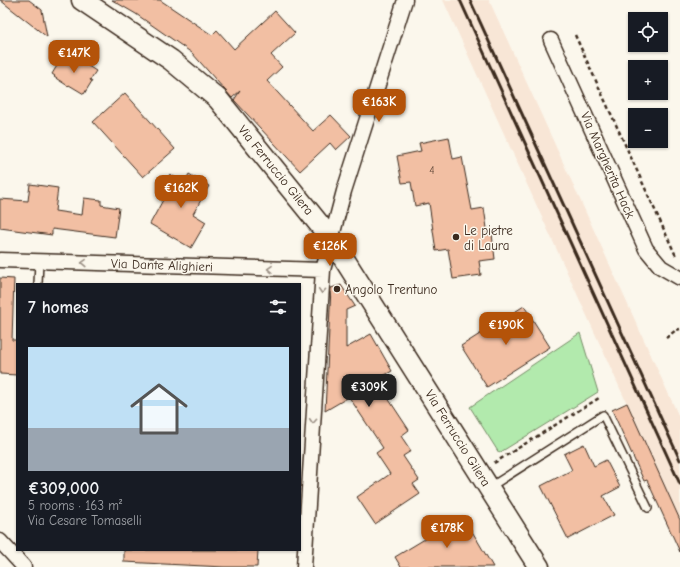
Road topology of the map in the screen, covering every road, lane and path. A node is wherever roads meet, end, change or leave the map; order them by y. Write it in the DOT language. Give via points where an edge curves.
graph roads {
  1 [pos="82,0"];
  2 [pos="405,0"];
  3 [pos="575,35"];
  4 [pos="551,40"];
  5 [pos="332,240"];
  6 [pos="676,258"];
  7 [pos="0,260"];
  8 [pos="39,262"];
  9 [pos="323,270"];
  10 [pos="680,278"];
  11 [pos="38,283"];
  12 [pos="680,329"];
  13 [pos="666,338"];
  14 [pos="599,398"];
  15 [pos="485,479"];
  16 [pos="648,508"];
  17 [pos="0,541"];
  18 [pos="24,567"];
  19 [pos="304,567"];
  20 [pos="539,567"];
  1 -- 5 [label="main road, Via Ferruccio Gilera" via="171,60 218,99"];
  2 -- 5 [label="street" via="344,191"];
  3 -- 6 [label="path"];
  4 -- 10 [label="street, Via Margherita Hack" via="646,249 661,267"];
  5 -- 9 [label="street"];
  5 -- 15 [label="main road, Via Ferruccio Gilera"];
  7 -- 8 [label="street, Via Dante Alighieri"];
  9 -- 8 [label="street, Via Dante Alighieri, one-way"];
  8 -- 11 [label="lane"];
  9 -- 19 [label="street, one-way"];
  12 -- 13 [label="path"];
  14 -- 15 [label="path"];
  15 -- 16 [label="lane" via="603,415"];
  15 -- 20 [label="main road, Via Ferruccio Gilera"];
  17 -- 18 [label="street"];
}
